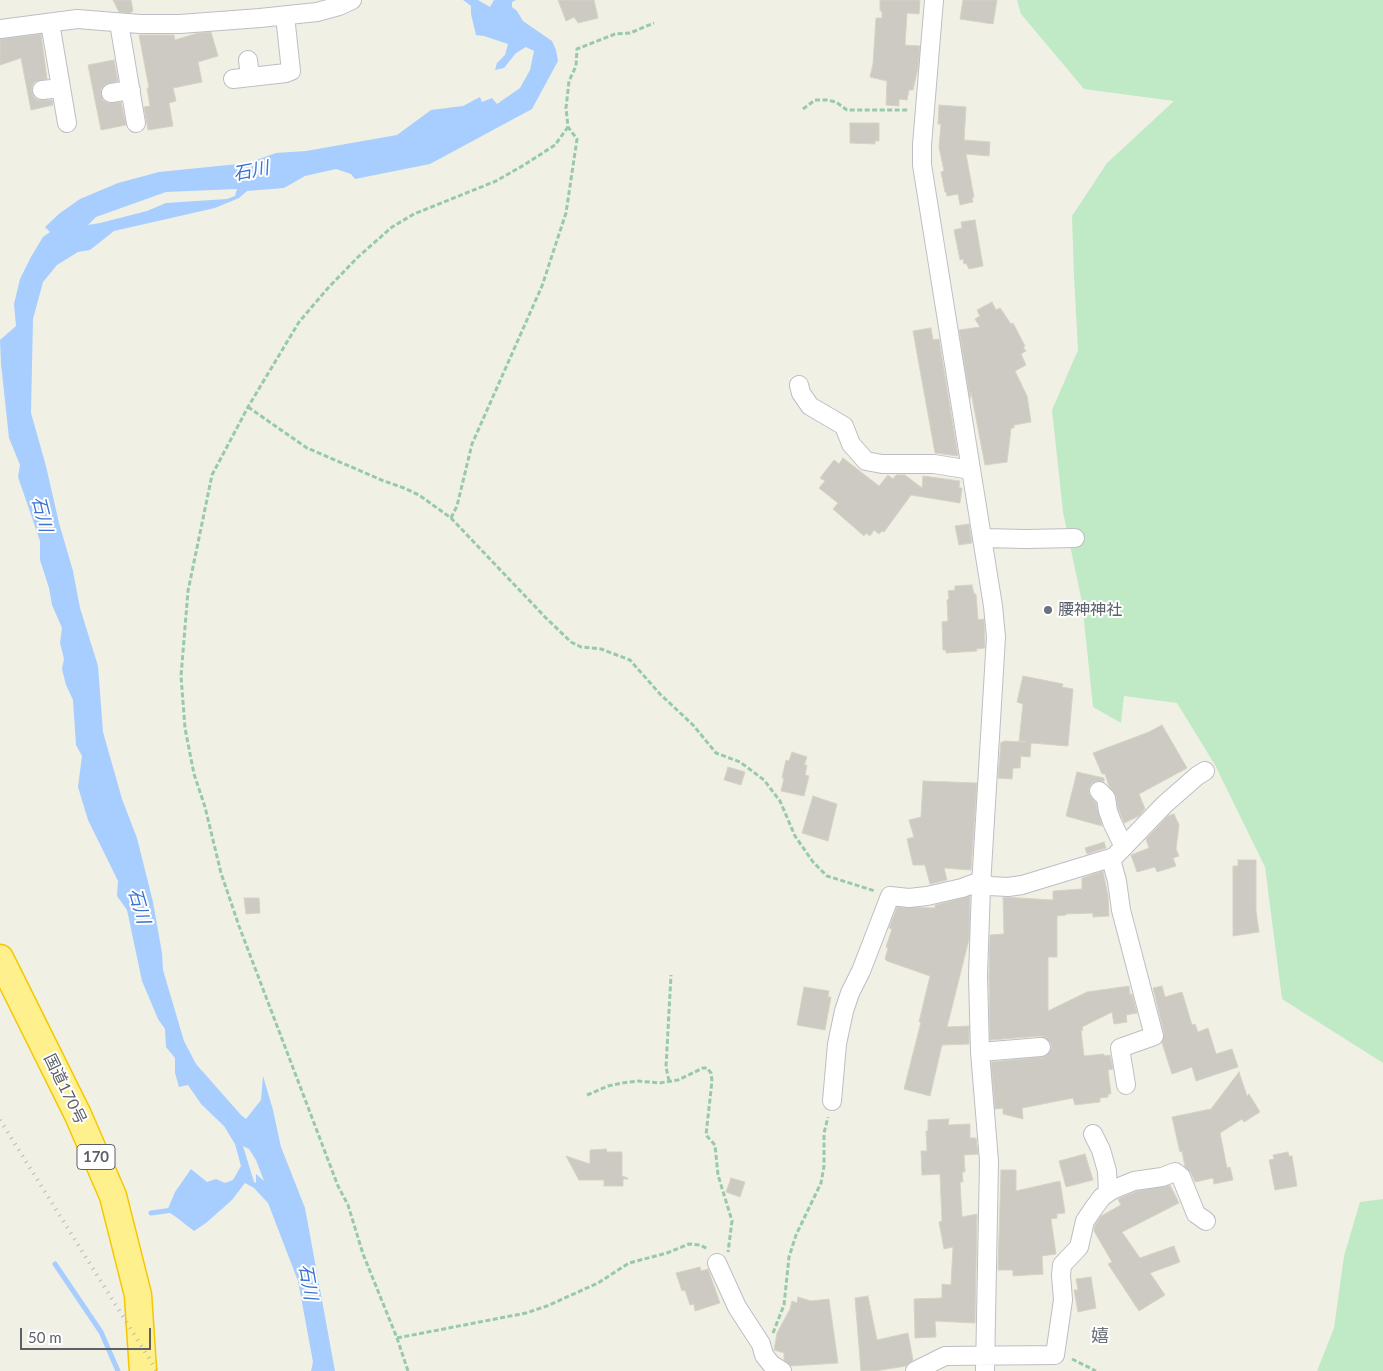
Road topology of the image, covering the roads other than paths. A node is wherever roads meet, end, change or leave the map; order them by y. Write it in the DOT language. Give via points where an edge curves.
graph roads {
  1 [pos="934,0"];
  2 [pos="341,2"];
  3 [pos="285,16"];
  4 [pos="119,22"];
  5 [pos="50,23"];
  6 [pos="0,29"];
  7 [pos="244,72"];
  8 [pos="61,88"];
  9 [pos="42,90"];
  10 [pos="131,90"];
  11 [pos="111,92"];
  12 [pos="67,123"];
  13 [pos="136,123"];
  14 [pos="799,385"];
  15 [pos="971,470"];
  16 [pos="982,538"];
  17 [pos="1075,538"];
  18 [pos="1205,771"];
  19 [pos="1099,791"];
  20 [pos="1124,847"];
  21 [pos="1111,859"];
  22 [pos="981,881"];
  23 [pos="0,958"];
  24 [pos="1042,1046"];
  25 [pos="980,1052"];
  26 [pos="1126,1085"];
  27 [pos="832,1101"];
  28 [pos="1093,1134"];
  29 [pos="1108,1193"];
  30 [pos="1206,1221"];
  31 [pos="717,1263"];
  32 [pos="985,1364"];
  33 [pos="143,1371"];
  34 [pos="782,1371"];
  35 [pos="915,1371"];
  1 -- 15 [label="street" via="922,165"];
  2 -- 3 [label="street" via="317,12"];
  3 -- 4 [label="street" via="180,24"];
  3 -- 7 [label="street" via="291,71"];
  4 -- 5 [label="street" via="77,19"];
  4 -- 10 [label="street"];
  5 -- 6 [label="street"];
  5 -- 8 [label="street"];
  8 -- 9 [label="street"];
  8 -- 12 [label="street"];
  10 -- 11 [label="street"];
  10 -- 13 [label="street"];
  14 -- 15 [label="street" via="810,406 844,426 851,444 866,461 898,465 934,464"];
  15 -- 16 [label="street"];
  16 -- 17 [label="street"];
  16 -- 22 [label="street" via="996,637"];
  18 -- 20 [label="street" via="1165,804"];
  19 -- 20 [label="street" via="1106,798 1112,822"];
  20 -- 21 [label="street"];
  21 -- 22 [label="street" via="1022,885 989,886"];
  21 -- 26 [label="street" via="1154,1036 1120,1048"];
  22 -- 25 [label="street"];
  22 -- 27 [label="street" via="927,896 890,896 847,1002 838,1044"];
  23 -- 33 [label="highway, 国道170号 / 170" via="78,1115 113,1196 138,1295"];
  24 -- 25 [label="street"];
  25 -- 32 [label="street" via="989,1161"];
  28 -- 29 [label="street" via="1106,1171"];
  29 -- 30 [label="street" via="1134,1181 1175,1172 1181,1177 1196,1214"];
  29 -- 32 [label="street" via="1086,1222 1079,1247 1062,1265 1063,1300 1055,1355"];
  31 -- 34 [label="street" via="764,1355"];
  32 -- 35 [label="street" via="945,1356"];
}
